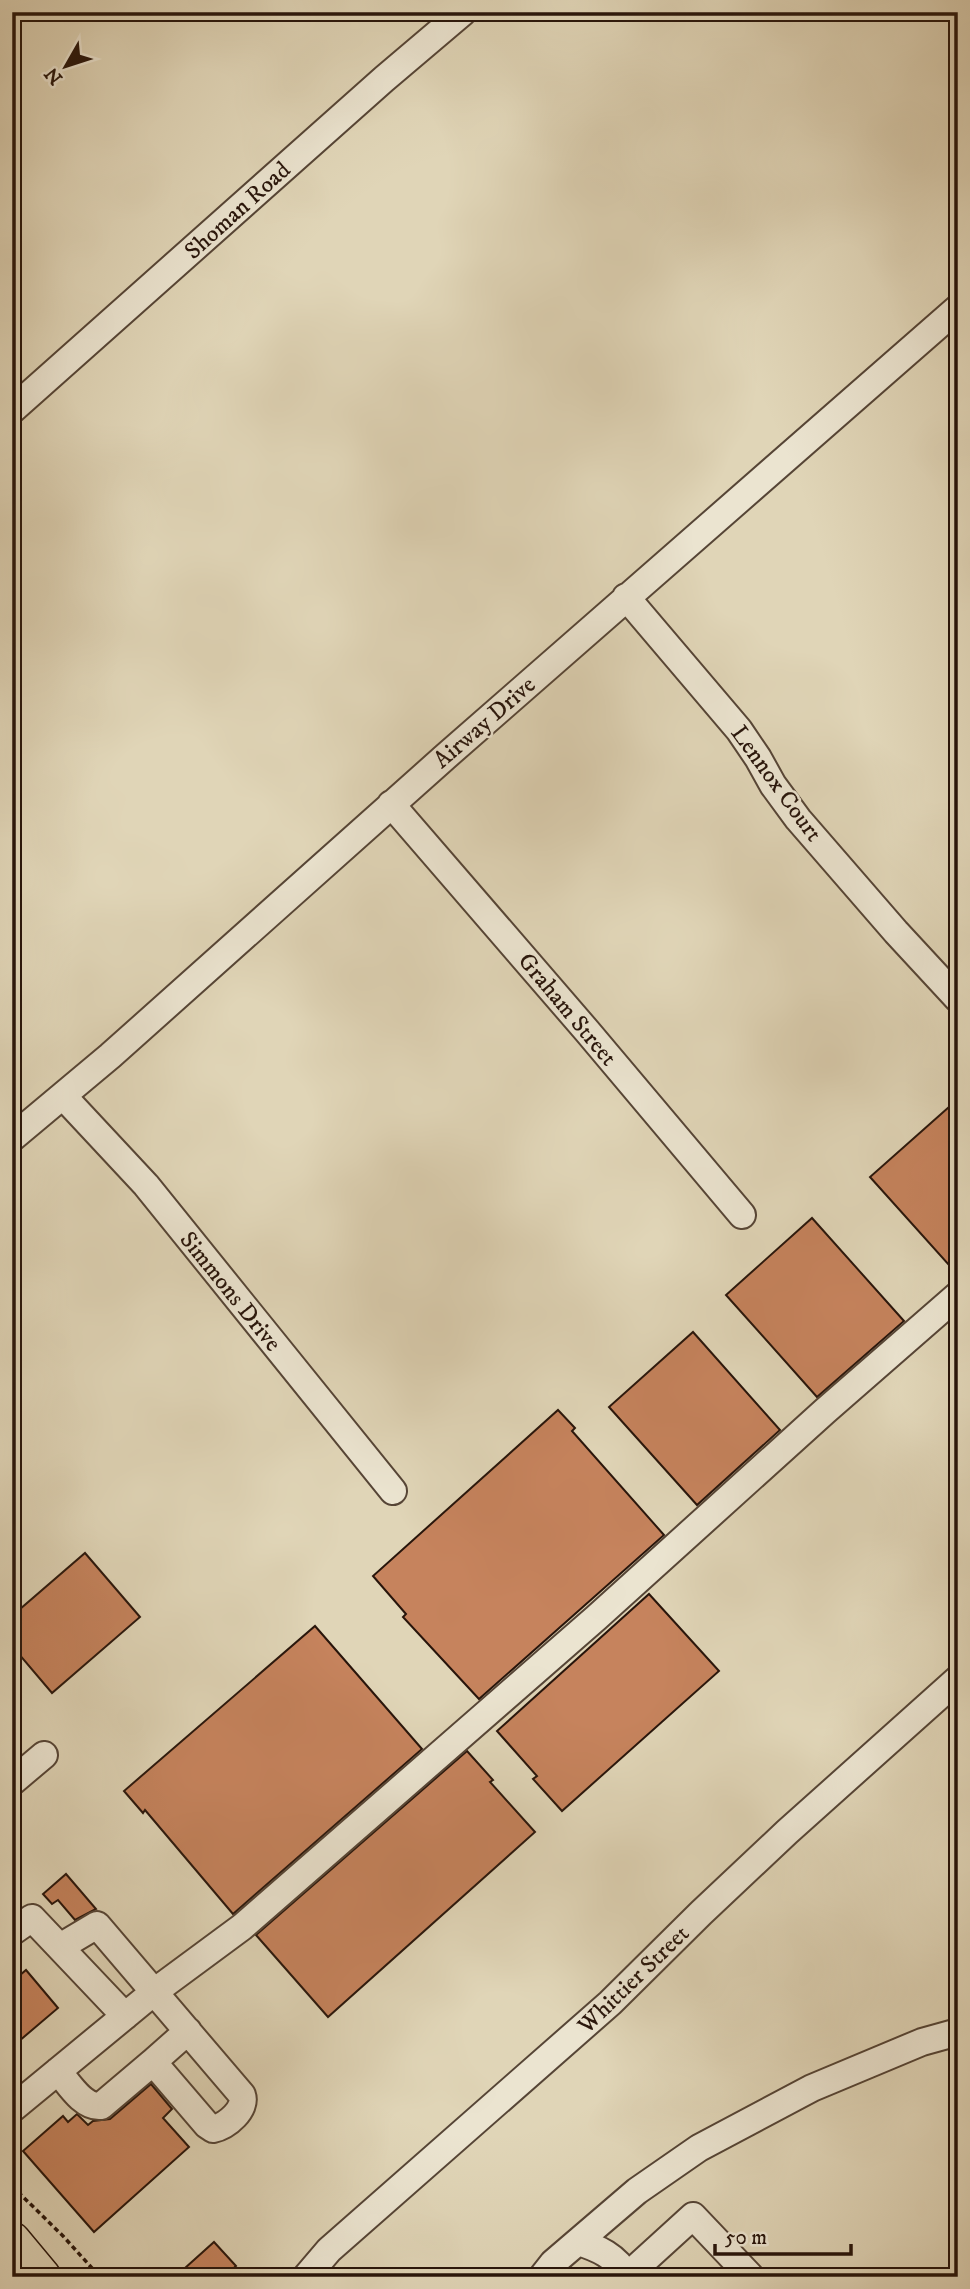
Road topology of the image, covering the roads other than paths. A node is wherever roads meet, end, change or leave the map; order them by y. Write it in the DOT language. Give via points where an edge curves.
graph roads {
  1 [pos="463,12"];
  2 [pos="958,308"];
  3 [pos="14,405"];
  4 [pos="626,597"];
  5 [pos="391,804"];
  6 [pos="958,999"];
  7 [pos="63,1096"];
  8 [pos="12,1138"];
  9 [pos="742,1215"];
  10 [pos="958,1296"];
  11 [pos="393,1491"];
  12 [pos="958,1679"];
  13 [pos="44,1755"];
  14 [pos="12,1782"];
  15 [pos="12,1933"];
  16 [pos="60,1947"];
  17 [pos="154,1992"];
  18 [pos="125,2016"];
  19 [pos="188,2031"];
  20 [pos="958,2032"];
  21 [pos="153,2062"];
  22 [pos="58,2071"];
  23 [pos="12,2109"];
  24 [pos="12,2241"];
  25 [pos="578,2242"];
  26 [pos="626,2276"];
  27 [pos="42,2277"];
  28 [pos="306,2277"];
  29 [pos="542,2277"];
  30 [pos="751,2277"];
  1 -- 3 [label="street, Shoman Road"];
  2 -- 4 [label="street, Airway Drive"];
  4 -- 5 [label="street, Airway Drive"];
  4 -- 6 [label="street, Lennox Court" via="739,730 798,819"];
  5 -- 7 [label="street, Airway Drive"];
  5 -- 9 [label="street, Graham Street"];
  7 -- 8 [label="street, Airway Drive"];
  7 -- 11 [label="street, Simmons Drive" via="146,1185"];
  10 -- 17 [label="street" via="242,1927"];
  12 -- 28 [label="street, Whittier Street" via="768,1850 610,2003 329,2250"];
  13 -- 14 [label="street"];
  15 -- 16 [label="street" via="32,1918"];
  16 -- 17 [label="street" via="97,1925"];
  16 -- 18 [label="street"];
  17 -- 18 [label="street"];
  17 -- 19 [label="street"];
  18 -- 22 [label="street"];
  19 -- 21 [label="street"];
  19 -- 21 [label="street" via="242,2095 242,2108 221,2127 208,2125"];
  20 -- 25 [label="street" via="922,2042 812,2088 699,2148 637,2191"];
  21 -- 22 [label="street" via="101,2106 93,2107"];
  22 -- 23 [label="street"];
  24 -- 27 [label="highway"];
  25 -- 26 [label="street" via="598,2248 621,2264"];
  25 -- 29 [label="street"];
  26 -- 30 [label="street" via="693,2216"];
}
